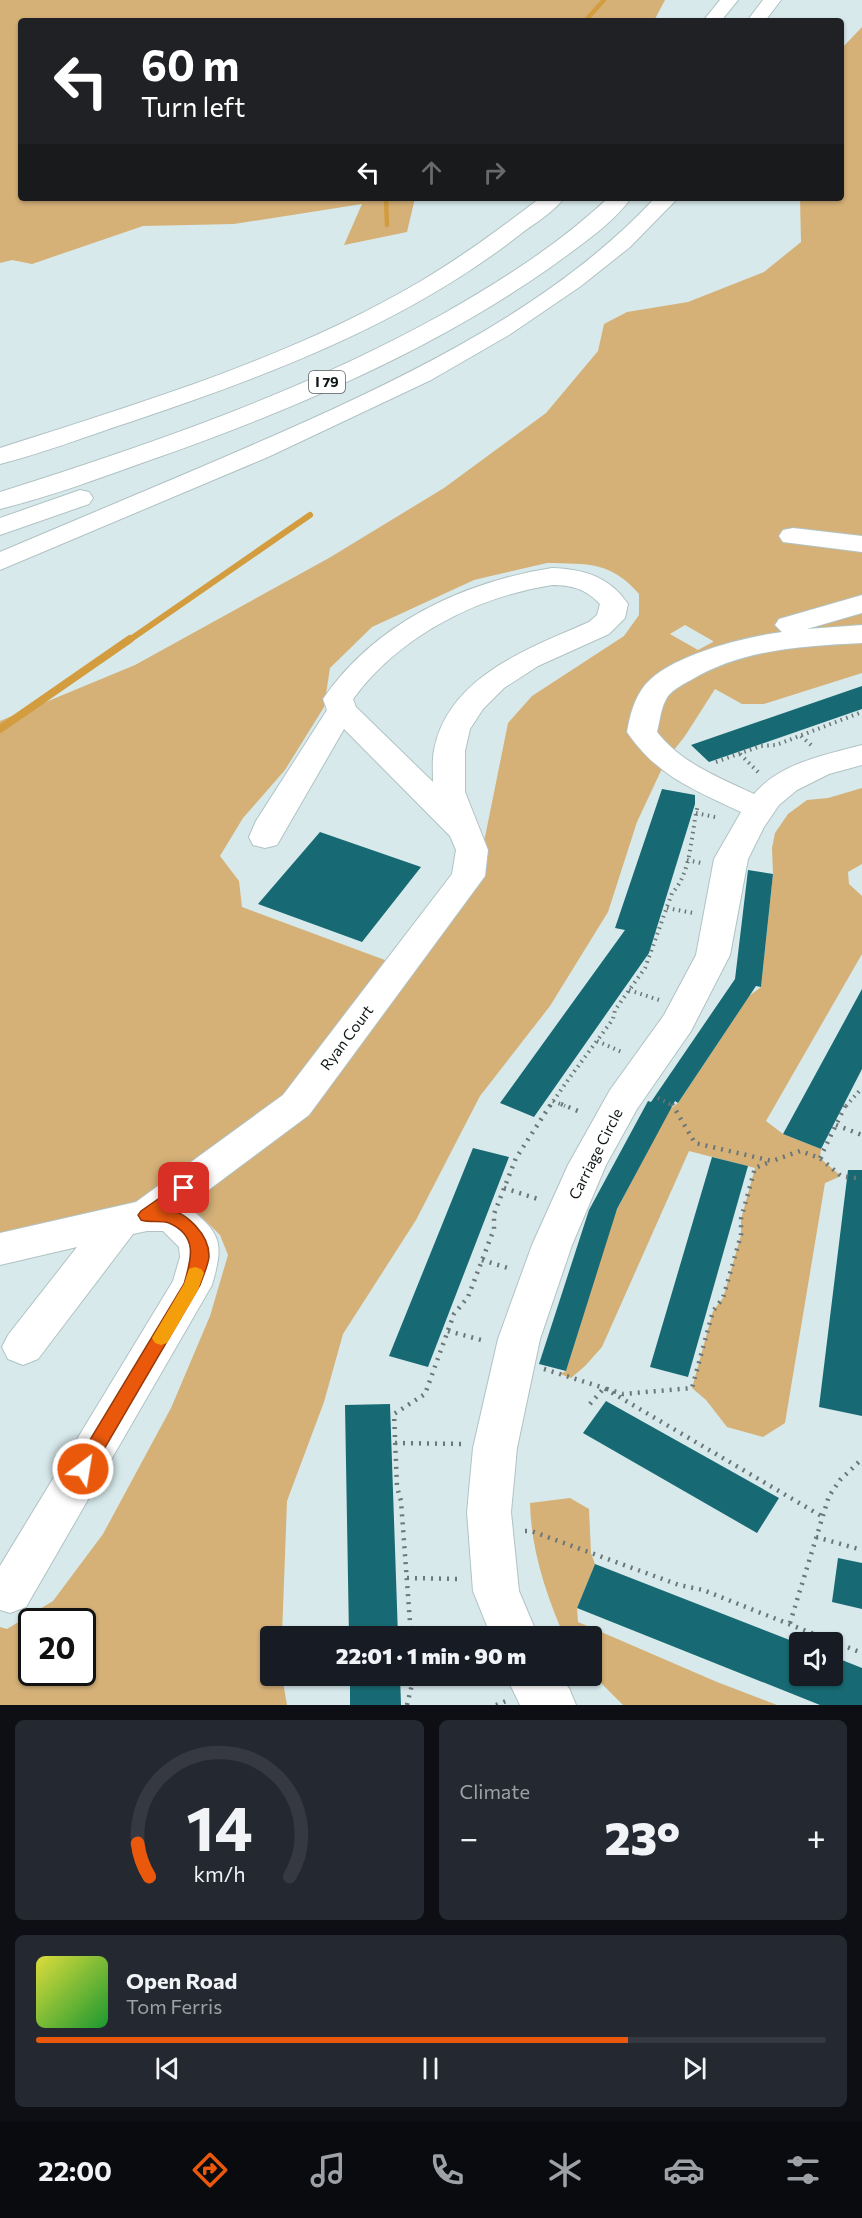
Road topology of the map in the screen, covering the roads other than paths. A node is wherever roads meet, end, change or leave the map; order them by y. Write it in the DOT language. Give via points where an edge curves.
graph roads {
  1 [pos="729,0"];
  2 [pos="772,0"];
  3 [pos="714,18"];
  4 [pos="758,18"];
  5 [pos="549,201"];
  6 [pos="664,201"];
  7 [pos="613,205"];
  8 [pos="111,420"];
  9 [pos="0,447"];
  10 [pos="0,456"];
  11 [pos="0,501"];
  12 [pos="0,527"];
  13 [pos="793,536"];
  14 [pos="862,544"];
  15 [pos="0,562"];
  16 [pos="862,604"];
  17 [pos="862,633"];
  18 [pos="732,651"];
  19 [pos="342,710"];
  20 [pos="862,755"];
  21 [pos="760,809"];
  22 [pos="465,832"];
  23 [pos="266,837"];
  24 [pos="133,1218"];
  25 [pos="0,1249"];
  26 [pos="23,1347"];
  27 [pos="10,1592"];
  28 [pos="510,1626"];
  29 [pos="535,1686"];
  30 [pos="552,1705"];
  1 -- 3 [label="main road"];
  2 -- 4 [label="main road"];
  5 -- 8 [label="main road" via="442,277 359,322 254,368"];
  6 -- 15 [label="main road" via="582,274 447,362 302,434"];
  7 -- 11 [label="main road, I 79" via="566,245 504,288 411,343 274,405"];
  7 -- 12 [label="main road" via="558,264 517,295 385,373 213,450"];
  8 -- 9 [label="main road"];
  8 -- 10 [label="main road"];
  13 -- 14 [label="main road"];
  16 -- 18 [label="main road" via="789,625"];
  17 -- 18 [label="main road" via="764,642"];
  18 -- 21 [label="main road" via="705,660 657,690 647,707 642,732 663,758"];
  19 -- 22 [label="main road"];
  19 -- 22 [label="main road, Ryan Court" via="338,699 356,675 409,630 455,606 547,577 590,582 605,591 614,604 611,618 599,628 528,660 493,682 471,704 455,729 449,752 449,792"];
  19 -- 23 [label="main road" via="272,821"];
  20 -- 21 [label="main road, Carriage Circle" via="818,767 786,783"];
  21 -- 28 [label="main road, Carriage Circle" via="731,859 713,955 678,1022 623,1100 587,1165 552,1245 519,1339 495,1448 489,1512 496,1591"];
  22 -- 24 [label="main road, Ryan Court" via="472,850 468,876 296,1105"];
  24 -- 25 [label="main road, Ryan Court"];
  24 -- 26 [label="main road"];
  24 -- 27 [label="main road" via="172,1216 189,1230 199,1244 200,1257 192,1285"];
  29 -- 30 [label="main road"];
}
